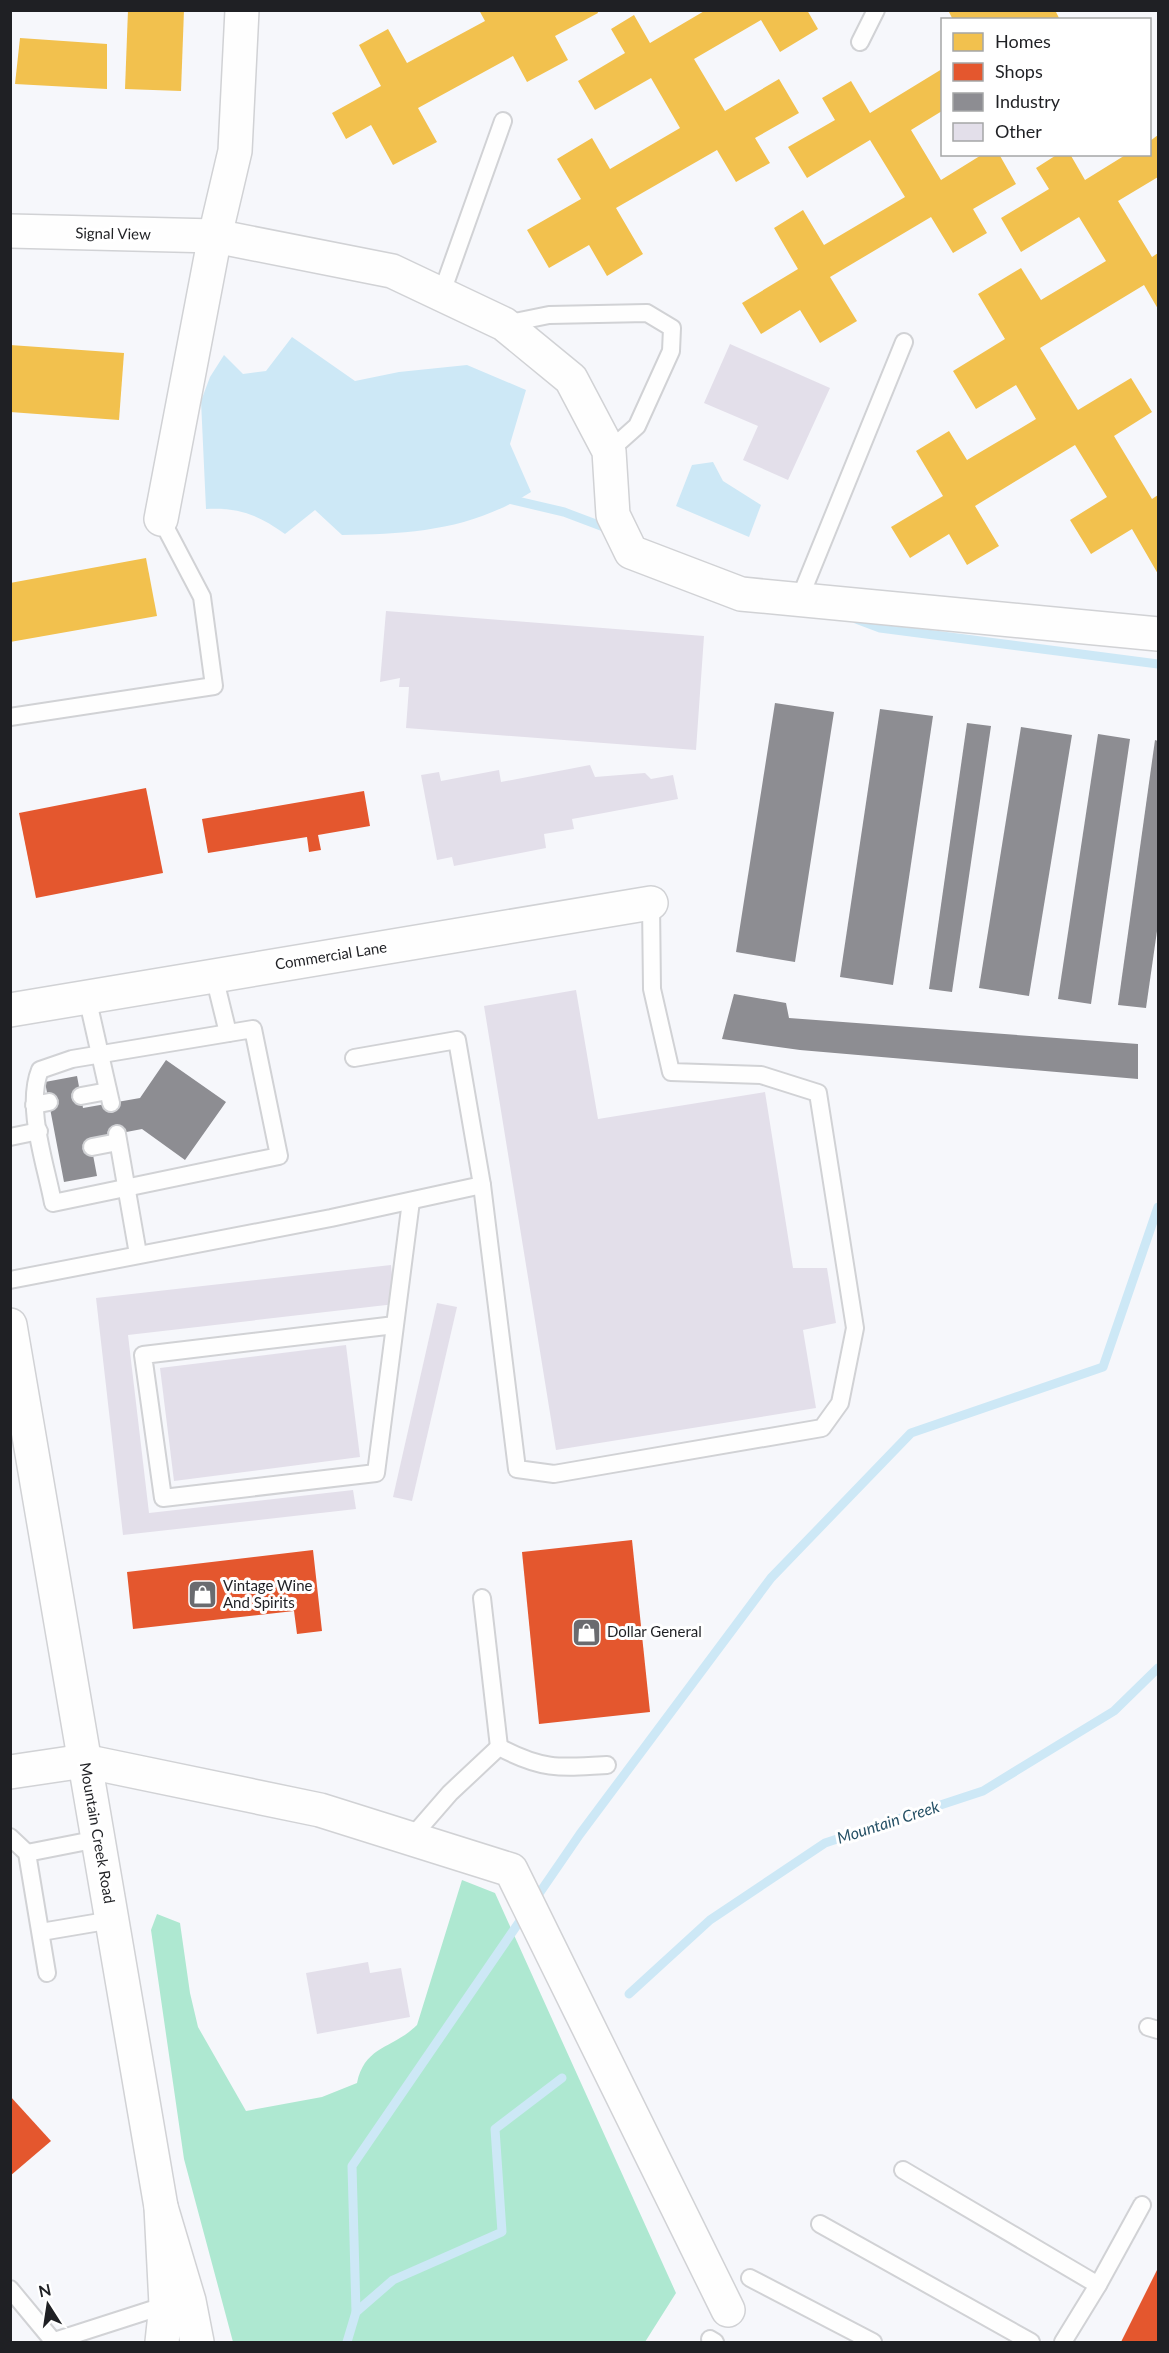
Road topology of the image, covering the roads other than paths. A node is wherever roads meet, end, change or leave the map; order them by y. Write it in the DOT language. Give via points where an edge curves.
graph roads {
  1 [pos="242,10"];
  2 [pos="876,10"];
  3 [pos="860,42"];
  4 [pos="503,121"];
  5 [pos="10,231"];
  6 [pos="215,236"];
  7 [pos="441,295"];
  8 [pos="504,324"];
  9 [pos="904,342"];
  10 [pos="609,451"];
  11 [pos="161,519"];
  12 [pos="799,600"];
  13 [pos="1158,634"];
  14 [pos="10,717"];
  15 [pos="651,903"];
  16 [pos="214,976"];
  17 [pos="87,997"];
  18 [pos="10,1010"];
  19 [pos="228,1033"];
  20 [pos="101,1054"];
  21 [pos="354,1058"];
  22 [pos="81,1095"];
  23 [pos="39,1131"];
  24 [pos="10,1137"];
  25 [pos="92,1148"];
  26 [pos="482,1185"];
  27 [pos="127,1188"];
  28 [pos="411,1201"];
  29 [pos="138,1254"];
  30 [pos="10,1280"];
  31 [pos="395,1325"];
  32 [pos="11,1326"];
  33 [pos="482,1598"];
  34 [pos="499,1747"];
  35 [pos="84,1761"];
  36 [pos="608,1765"];
  37 [pos="10,1772"];
  38 [pos="10,1837"];
  39 [pos="98,1839"];
  40 [pos="411,1839"];
  41 [pos="27,1853"];
  42 [pos="112,1920"];
  43 [pos="41,1932"];
  44 [pos="47,1973"];
  45 [pos="903,2170"];
  46 [pos="1142,2205"];
  47 [pos="161,2207"];
  48 [pos="820,2224"];
  49 [pos="750,2278"];
  50 [pos="1098,2285"];
  51 [pos="10,2289"];
  52 [pos="166,2305"];
  53 [pos="728,2310"];
  54 [pos="52,2342"];
  55 [pos="162,2343"];
  56 [pos="197,2343"];
  57 [pos="873,2343"];
  58 [pos="1031,2343"];
  59 [pos="1063,2343"];
  1 -- 6 [label="street" via="234,151"];
  2 -- 3 [label="lane"];
  4 -- 7 [label="lane"];
  5 -- 6 [label="street, Signal View"];
  6 -- 7 [label="street, Signal View" via="392,272"];
  6 -- 11 [label="street"];
  7 -- 8 [label="street, Signal View"];
  8 -- 10 [label="street, Signal View" via="571,379"];
  8 -- 10 [label="lane" via="549,315 647,313 672,328 671,351 637,426"];
  9 -- 12 [label="lane"];
  10 -- 12 [label="street" via="613,515 631,552 741,594"];
  11 -- 14 [label="lane" via="202,597 214,686"];
  12 -- 13 [label="street"];
  15 -- 16 [label="street, Commercial Lane"];
  15 -- 26 [label="lane" via="652,988 671,1072 761,1075 818,1093 855,1328 840,1402 822,1428 554,1474 517,1469"];
  16 -- 17 [label="street, Commercial Lane"];
  16 -- 19 [label="lane"];
  17 -- 18 [label="street, Commercial Lane"];
  17 -- 20 [label="lane"];
  19 -- 20 [label="lane"];
  19 -- 27 [label="lane" via="253,1029 279,1156"];
  20 -- 22 [label="lane" via="110,1097"];
  20 -- 23 [label="lane" via="40,1070 34,1086 42,1104"];
  21 -- 26 [label="lane" via="457,1041"];
  23 -- 24 [label="lane"];
  23 -- 27 [label="lane" via="51,1155 53,1203"];
  25 -- 27 [label="lane" via="118,1138"];
  26 -- 28 [label="lane"];
  27 -- 29 [label="lane"];
  28 -- 29 [label="lane"];
  28 -- 31 [label="lane"];
  29 -- 30 [label="lane"];
  31 -- 31 [label="lane" via="376,1473 163,1498 143,1355"];
  32 -- 35 [label="street, Mountain Creek Road"];
  33 -- 34 [label="lane"];
  34 -- 36 [label="lane" via="527,1762 553,1768"];
  34 -- 40 [label="lane" via="450,1793"];
  35 -- 37 [label="street"];
  35 -- 39 [label="street, Mountain Creek Road"];
  35 -- 40 [label="street" via="320,1810"];
  38 -- 41 [label="lane"];
  39 -- 41 [label="lane"];
  39 -- 42 [label="street, Mountain Creek Road"];
  40 -- 53 [label="street" via="511,1870"];
  41 -- 43 [label="lane"];
  42 -- 43 [label="lane"];
  42 -- 47 [label="street, Mountain Creek Road"];
  43 -- 44 [label="lane"];
  45 -- 50 [label="lane"];
  46 -- 50 [label="lane"];
  47 -- 52 [label="street, Mountain Creek Road"];
  47 -- 56 [label="street" via="189,2301"];
  48 -- 58 [label="lane"];
  49 -- 57 [label="lane"];
  50 -- 59 [label="lane"];
  51 -- 54 [label="lane"];
  52 -- 54 [label="lane"];
  52 -- 55 [label="street, Mountain Creek Road"];
}
